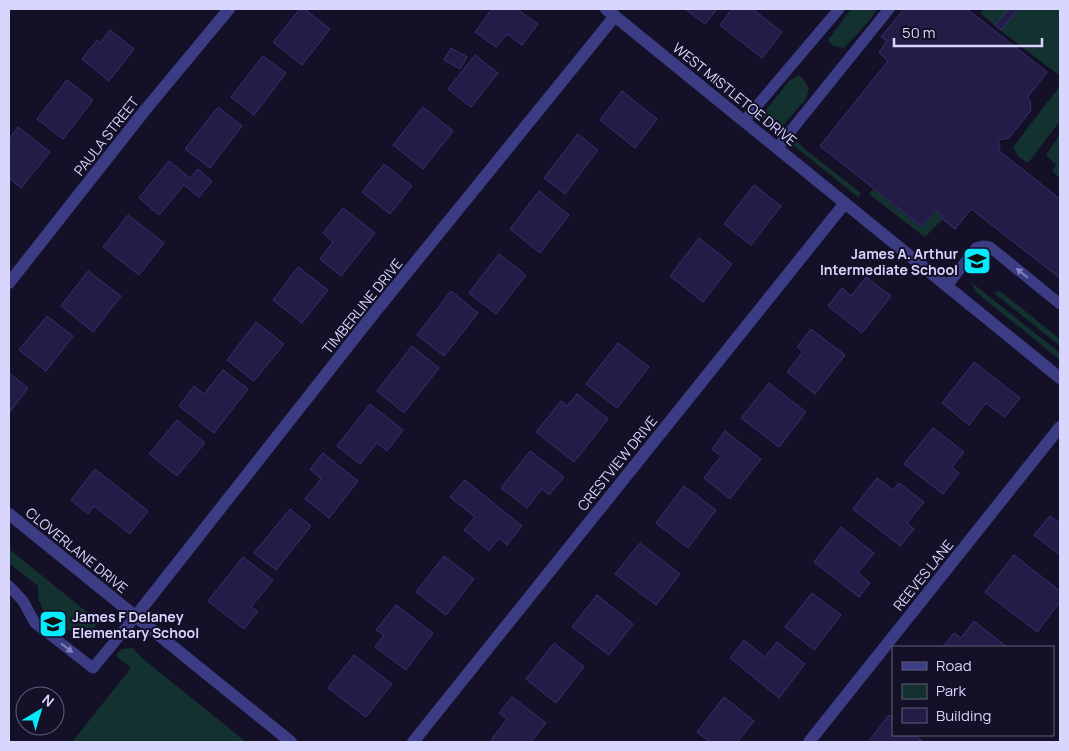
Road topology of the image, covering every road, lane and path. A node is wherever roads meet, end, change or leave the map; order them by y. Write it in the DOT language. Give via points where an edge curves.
graph roads {
  1 [pos="229,9"];
  2 [pos="839,9"];
  3 [pos="889,9"];
  4 [pos="610,12"];
  5 [pos="744,121"];
  6 [pos="777,148"];
  7 [pos="845,203"];
  8 [pos="9,283"];
  9 [pos="947,286"];
  10 [pos="1060,304"];
  11 [pos="1060,378"];
  12 [pos="1060,427"];
  13 [pos="9,514"];
  14 [pos="9,586"];
  15 [pos="135,617"];
  16 [pos="290,742"];
  17 [pos="413,742"];
  18 [pos="809,742"];
  1 -- 8 [label="street, PAULA STREET"];
  2 -- 5 [label="lane"];
  3 -- 6 [label="lane"];
  4 -- 5 [label="street, WEST MISTLETOE DRIVE"];
  4 -- 15 [label="street, TIMBERLINE DRIVE"];
  5 -- 6 [label="street, WEST MISTLETOE DRIVE"];
  6 -- 7 [label="street, WEST MISTLETOE DRIVE"];
  7 -- 9 [label="street, WEST MISTLETOE DRIVE"];
  7 -- 17 [label="street, CRESTVIEW DRIVE"];
  10 -- 9 [label="lane, one-way" via="990,247 976,248"];
  9 -- 11 [label="street, WEST MISTLETOE DRIVE"];
  12 -- 18 [label="street, REEVES LANE"];
  13 -- 15 [label="street, CLOVERLANE DRIVE"];
  14 -- 15 [label="lane, one-way" via="23,601 35,623 93,668"];
  15 -- 16 [label="street, CLOVERLANE DRIVE"];
}
